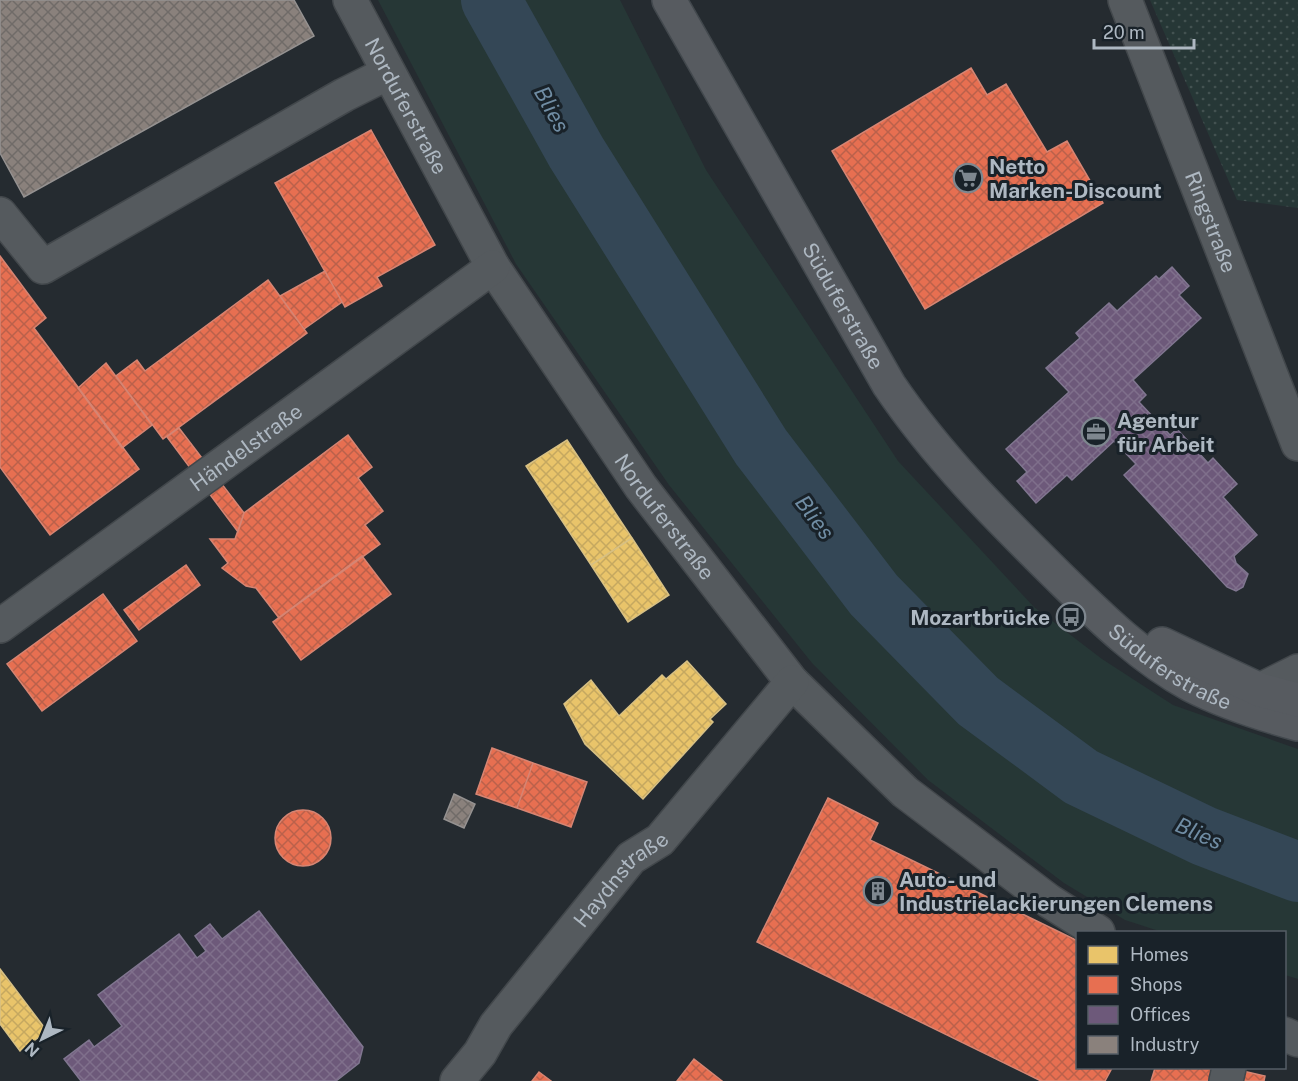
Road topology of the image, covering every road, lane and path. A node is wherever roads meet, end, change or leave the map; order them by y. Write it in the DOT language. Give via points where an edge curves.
graph roads {
  1 [pos="350,0"];
  2 [pos="669,0"];
  3 [pos="1125,0"];
  4 [pos="388,74"];
  5 [pos="0,214"];
  6 [pos="493,267"];
  7 [pos="1298,444"];
  8 [pos="1062,580"];
  9 [pos="0,626"];
  10 [pos="1298,671"];
  11 [pos="792,682"];
  12 [pos="1260,690"];
  13 [pos="1298,700"];
  14 [pos="1298,724"];
  15 [pos="1095,931"];
  16 [pos="457,1081"];
  1 -- 4 [label="street, Norduferstraße"];
  2 -- 8 [label="main road, Süduferstraße" via="909,414 998,518"];
  3 -- 7 [label="street, Ringstraße"];
  4 -- 5 [label="street" via="344,95 42,267"];
  4 -- 6 [label="street, Norduferstraße"];
  6 -- 9 [label="street, Händelstraße"];
  6 -- 11 [label="street, Norduferstraße" via="641,487"];
  8 -- 12 [label="main road, Süduferstraße" via="1169,648"];
  8 -- 14 [label="main road, Süduferstraße" via="1134,646 1191,684 1250,712"];
  10 -- 12 [label="street"];
  11 -- 15 [label="street, Norduferstraße" via="905,792 1048,901"];
  11 -- 16 [label="street, Haydnstraße" via="660,840 631,858 496,1025"];
  12 -- 13 [label="main road, Süduferstraße"];
}
